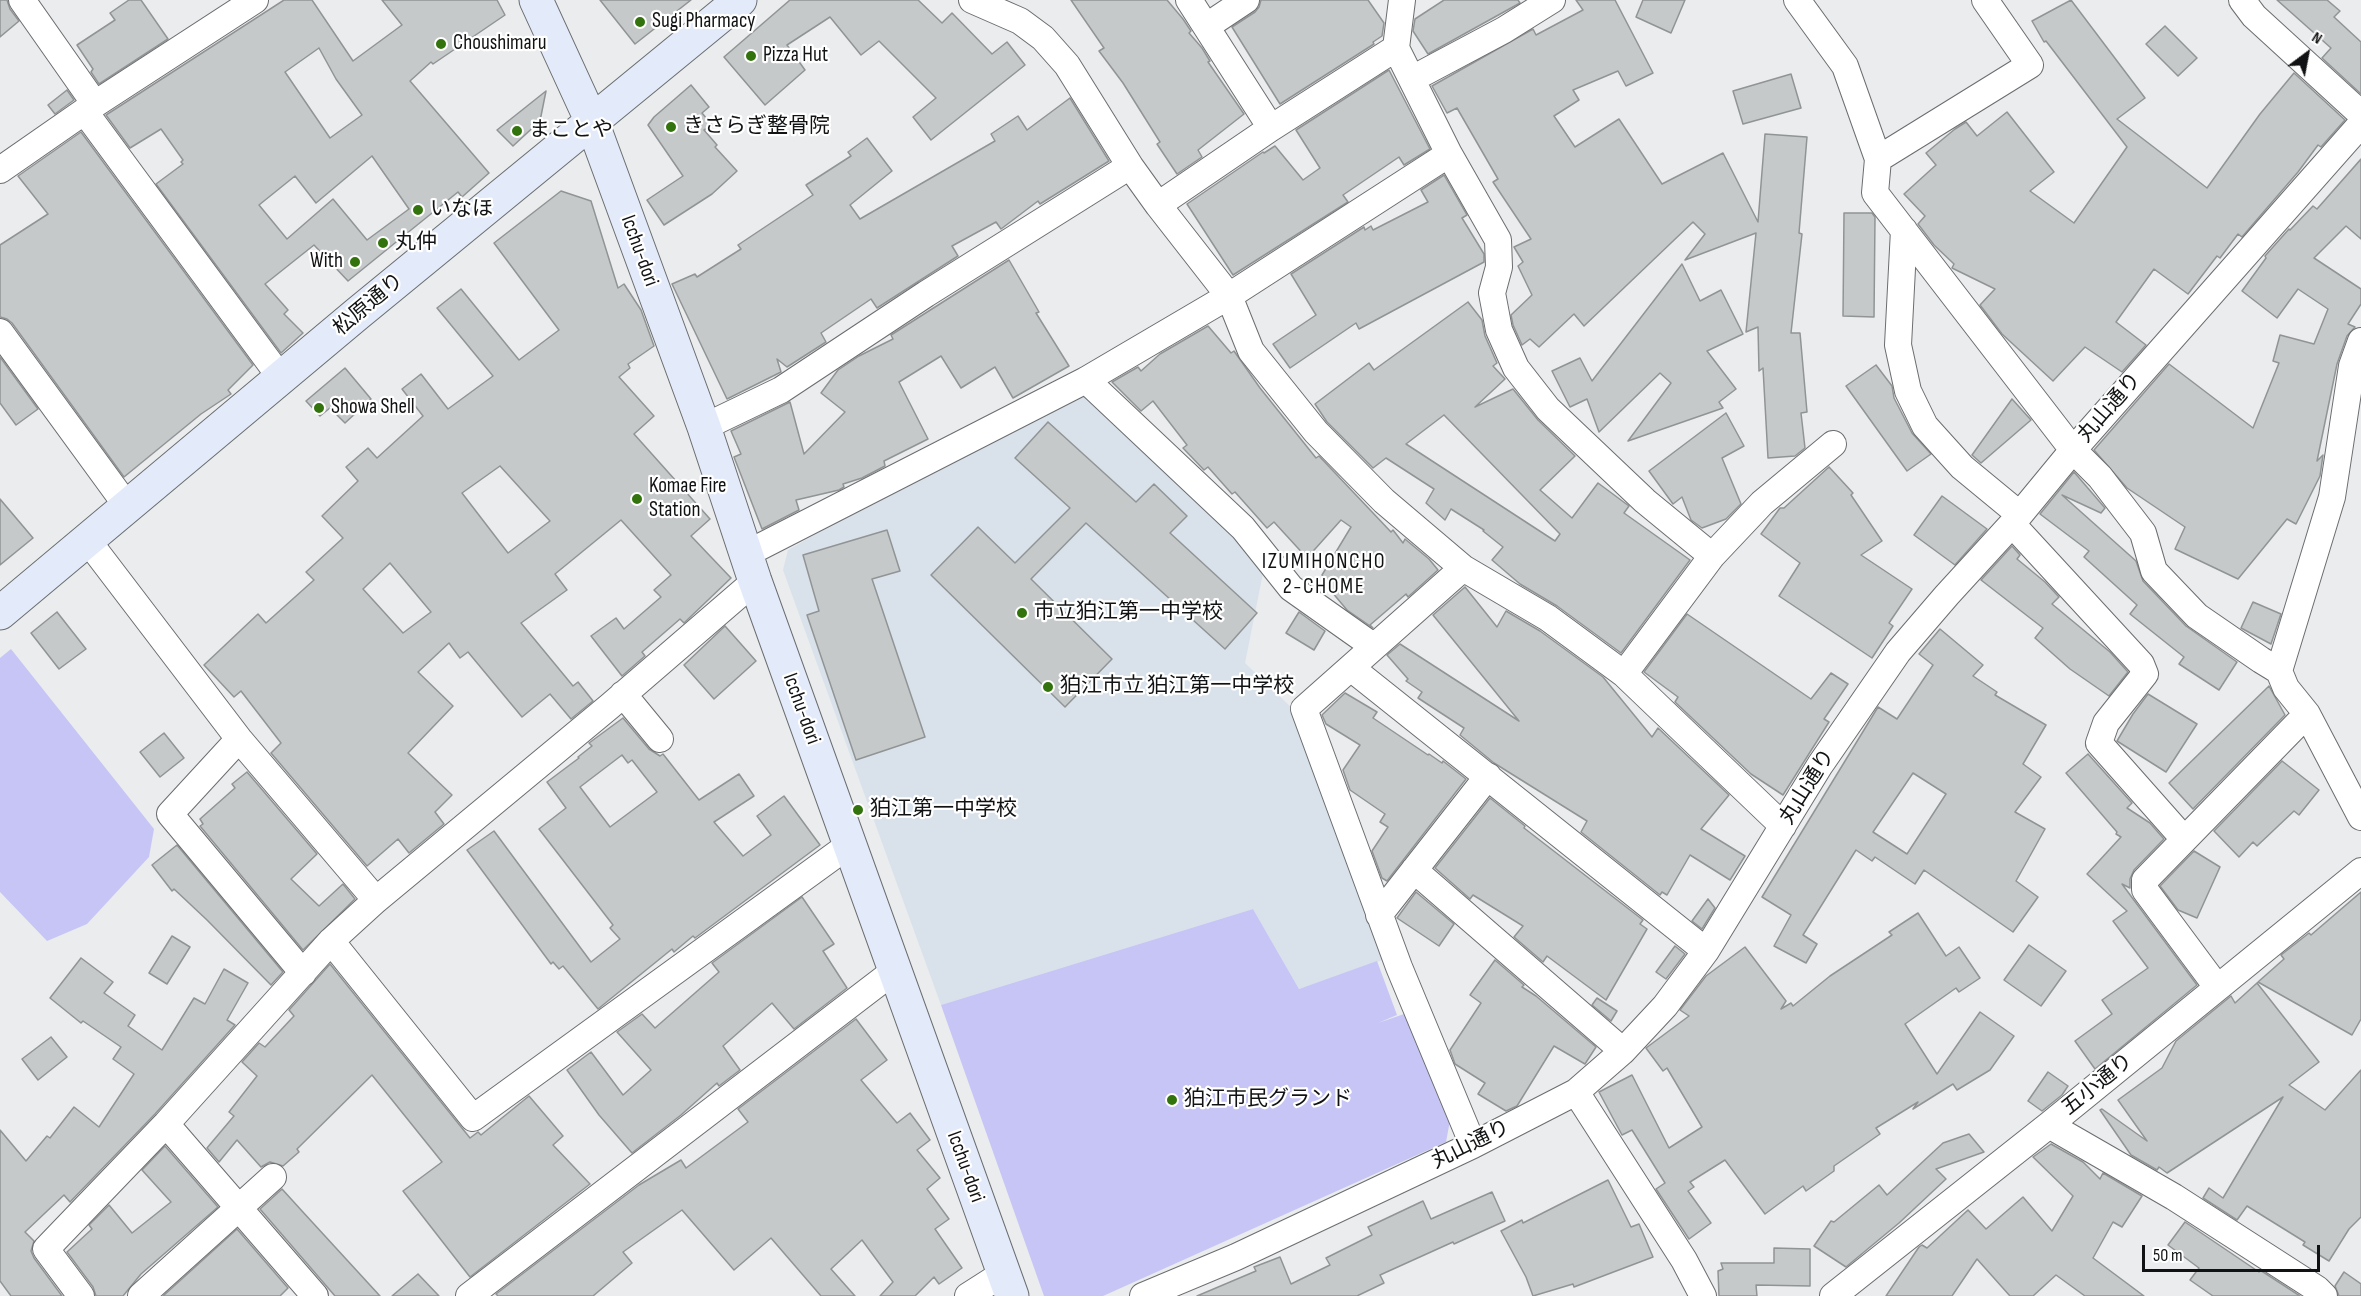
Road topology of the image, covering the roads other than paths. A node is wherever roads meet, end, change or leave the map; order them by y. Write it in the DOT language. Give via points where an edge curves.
graph roads {
  1 [pos="21,0"];
  2 [pos="255,0"];
  3 [pos="536,0"];
  4 [pos="740,0"];
  5 [pos="972,0"];
  6 [pos="1189,0"];
  7 [pos="1246,0"];
  8 [pos="1402,0"];
  9 [pos="1552,0"];
  10 [pos="1797,0"];
  11 [pos="1986,0"];
  12 [pos="2242,0"];
  13 [pos="1207,26"];
  14 [pos="1396,48"];
  15 [pos="1412,79"];
  16 [pos="90,108"];
  17 [pos="2361,114"];
  18 [pos="592,122"];
  19 [pos="2361,124"];
  20 [pos="1271,128"];
  21 [pos="1449,154"];
  22 [pos="1878,159"];
  23 [pos="1130,166"];
  24 [pos="0,170"];
  25 [pos="1158,205"];
  26 [pos="1904,230"];
  27 [pos="1229,297"];
  28 [pos="0,332"];
  29 [pos="2361,341"];
  30 [pos="281,378"];
  31 [pos="1086,380"];
  32 [pos="704,427"];
  33 [pos="1833,444"];
  34 [pos="2073,450"];
  35 [pos="127,506"];
  36 [pos="2016,519"];
  37 [pos="87,541"];
  38 [pos="1712,556"];
  39 [pos="751,568"];
  40 [pos="1463,568"];
  41 [pos="0,613"];
  42 [pos="1373,646"];
  43 [pos="1351,668"];
  44 [pos="2279,670"];
  45 [pos="1624,674"];
  46 [pos="623,694"];
  47 [pos="2307,714"];
  48 [pos="239,739"];
  49 [pos="660,739"];
  50 [pos="1488,776"];
  51 [pos="2361,817"];
  52 [pos="1783,826"];
  53 [pos="2184,839"];
  54 [pos="849,845"];
  55 [pos="1414,870"];
  56 [pos="2361,871"];
  57 [pos="376,900"];
  58 [pos="1379,915"];
  59 [pos="331,941"];
  60 [pos="1706,951"];
  61 [pos="894,971"];
  62 [pos="303,973"];
  63 [pos="2217,987"];
  64 [pos="1623,1051"];
  65 [pos="1576,1092"];
  66 [pos="166,1124"];
  67 [pos="2049,1125"];
  68 [pos="1473,1145"];
  69 [pos="273,1177"];
  70 [pos="238,1207"];
  71 [pos="1008,1285"];
  72 [pos="81,1296"];
  73 [pos="141,1296"];
  74 [pos="315,1296"];
  75 [pos="469,1296"];
  76 [pos="968,1296"];
  77 [pos="1143,1296"];
  78 [pos="1703,1296"];
  79 [pos="1833,1296"];
  80 [pos="2324,1296"];
  1 -- 16 [label="street"];
  2 -- 16 [label="street"];
  3 -- 18 [label="street, Icchu-dori"];
  4 -- 18 [label="street, 松原通り"];
  5 -- 23 [label="street" via="1020,21 1043,38 1067,65"];
  6 -- 13 [label="street"];
  7 -- 13 [label="street"];
  8 -- 14 [label="street"];
  9 -- 15 [label="street"];
  10 -- 22 [label="street" via="1845,66"];
  11 -- 22 [label="street" via="2030,65"];
  12 -- 17 [label="street" via="2254,16"];
  13 -- 20 [label="street"];
  14 -- 15 [label="street"];
  14 -- 20 [label="street"];
  15 -- 21 [label="street"];
  16 -- 24 [label="street"];
  16 -- 30 [label="street"];
  18 -- 30 [label="street, 松原通り"];
  18 -- 32 [label="street, Icchu-dori"];
  19 -- 34 [label="street, 丸山通り"];
  20 -- 25 [label="street"];
  21 -- 27 [label="street"];
  21 -- 38 [label="street" via="1498,240 1499,267 1492,293 1499,330 1516,368 1556,417 1645,501"];
  22 -- 26 [label="street" via="1875,193"];
  23 -- 25 [label="street"];
  23 -- 32 [label="street" via="782,390"];
  25 -- 27 [label="street"];
  26 -- 34 [label="street"];
  26 -- 36 [label="street" via="1898,345 1908,392 1925,426"];
  27 -- 31 [label="street"];
  27 -- 40 [label="street" via="1251,351 1316,432 1384,501"];
  28 -- 35 [label="street"];
  29 -- 44 [label="street" via="2352,366 2332,497"];
  30 -- 35 [label="street, 松原通り"];
  31 -- 39 [label="street"];
  31 -- 42 [label="street" via="1243,528 1291,588"];
  32 -- 39 [label="street, Icchu-dori"];
  33 -- 38 [label="street" via="1762,503"];
  34 -- 36 [label="street, 丸山通り"];
  34 -- 44 [label="street" via="2100,477 2143,534 2154,571 2197,616"];
  35 -- 37 [label="street, 松原通り"];
  36 -- 52 [label="street, 丸山通り" via="1898,652"];
  36 -- 53 [label="street" via="2141,664 2145,674 2106,723 2099,743"];
  37 -- 41 [label="street, 松原通り"];
  37 -- 48 [label="street"];
  38 -- 45 [label="street"];
  39 -- 46 [label="street"];
  39 -- 54 [label="street, Icchu-dori"];
  40 -- 42 [label="street"];
  40 -- 45 [label="street" via="1548,618"];
  42 -- 43 [label="street"];
  43 -- 50 [label="street"];
  43 -- 58 [label="street" via="1304,709"];
  44 -- 47 [label="street" via="2286,688"];
  45 -- 52 [label="street"];
  46 -- 49 [label="street"];
  46 -- 57 [label="street"];
  47 -- 51 [label="street"];
  47 -- 53 [label="street"];
  48 -- 57 [label="street"];
  48 -- 62 [label="street" via="170,814"];
  50 -- 55 [label="street"];
  50 -- 60 [label="street"];
  52 -- 60 [label="street, 丸山通り"];
  53 -- 63 [label="street" via="2145,880 2145,890"];
  54 -- 59 [label="street" via="473,1118"];
  54 -- 61 [label="street, Icchu-dori"];
  55 -- 58 [label="street"];
  55 -- 64 [label="street"];
  56 -- 63 [label="street, 五小通り"];
  57 -- 59 [label="street"];
  58 -- 68 [label="street"];
  59 -- 62 [label="street"];
  60 -- 64 [label="street, 丸山通り" via="1665,1006"];
  61 -- 71 [label="street, Icchu-dori"];
  61 -- 75 [label="street"];
  62 -- 66 [label="street"];
  63 -- 67 [label="street, 五小通り"];
  64 -- 65 [label="street, 丸山通り"];
  65 -- 68 [label="street, 丸山通り"];
  65 -- 78 [label="street"];
  66 -- 70 [label="street"];
  66 -- 72 [label="street" via="45,1249"];
  67 -- 79 [label="street, 五小通り"];
  67 -- 80 [label="street" via="2174,1197"];
  68 -- 77 [label="street, 丸山通り" via="1236,1257"];
  69 -- 70 [label="street"];
  70 -- 73 [label="street"];
  70 -- 74 [label="street"];
  71 -- 76 [label="street"];
}
